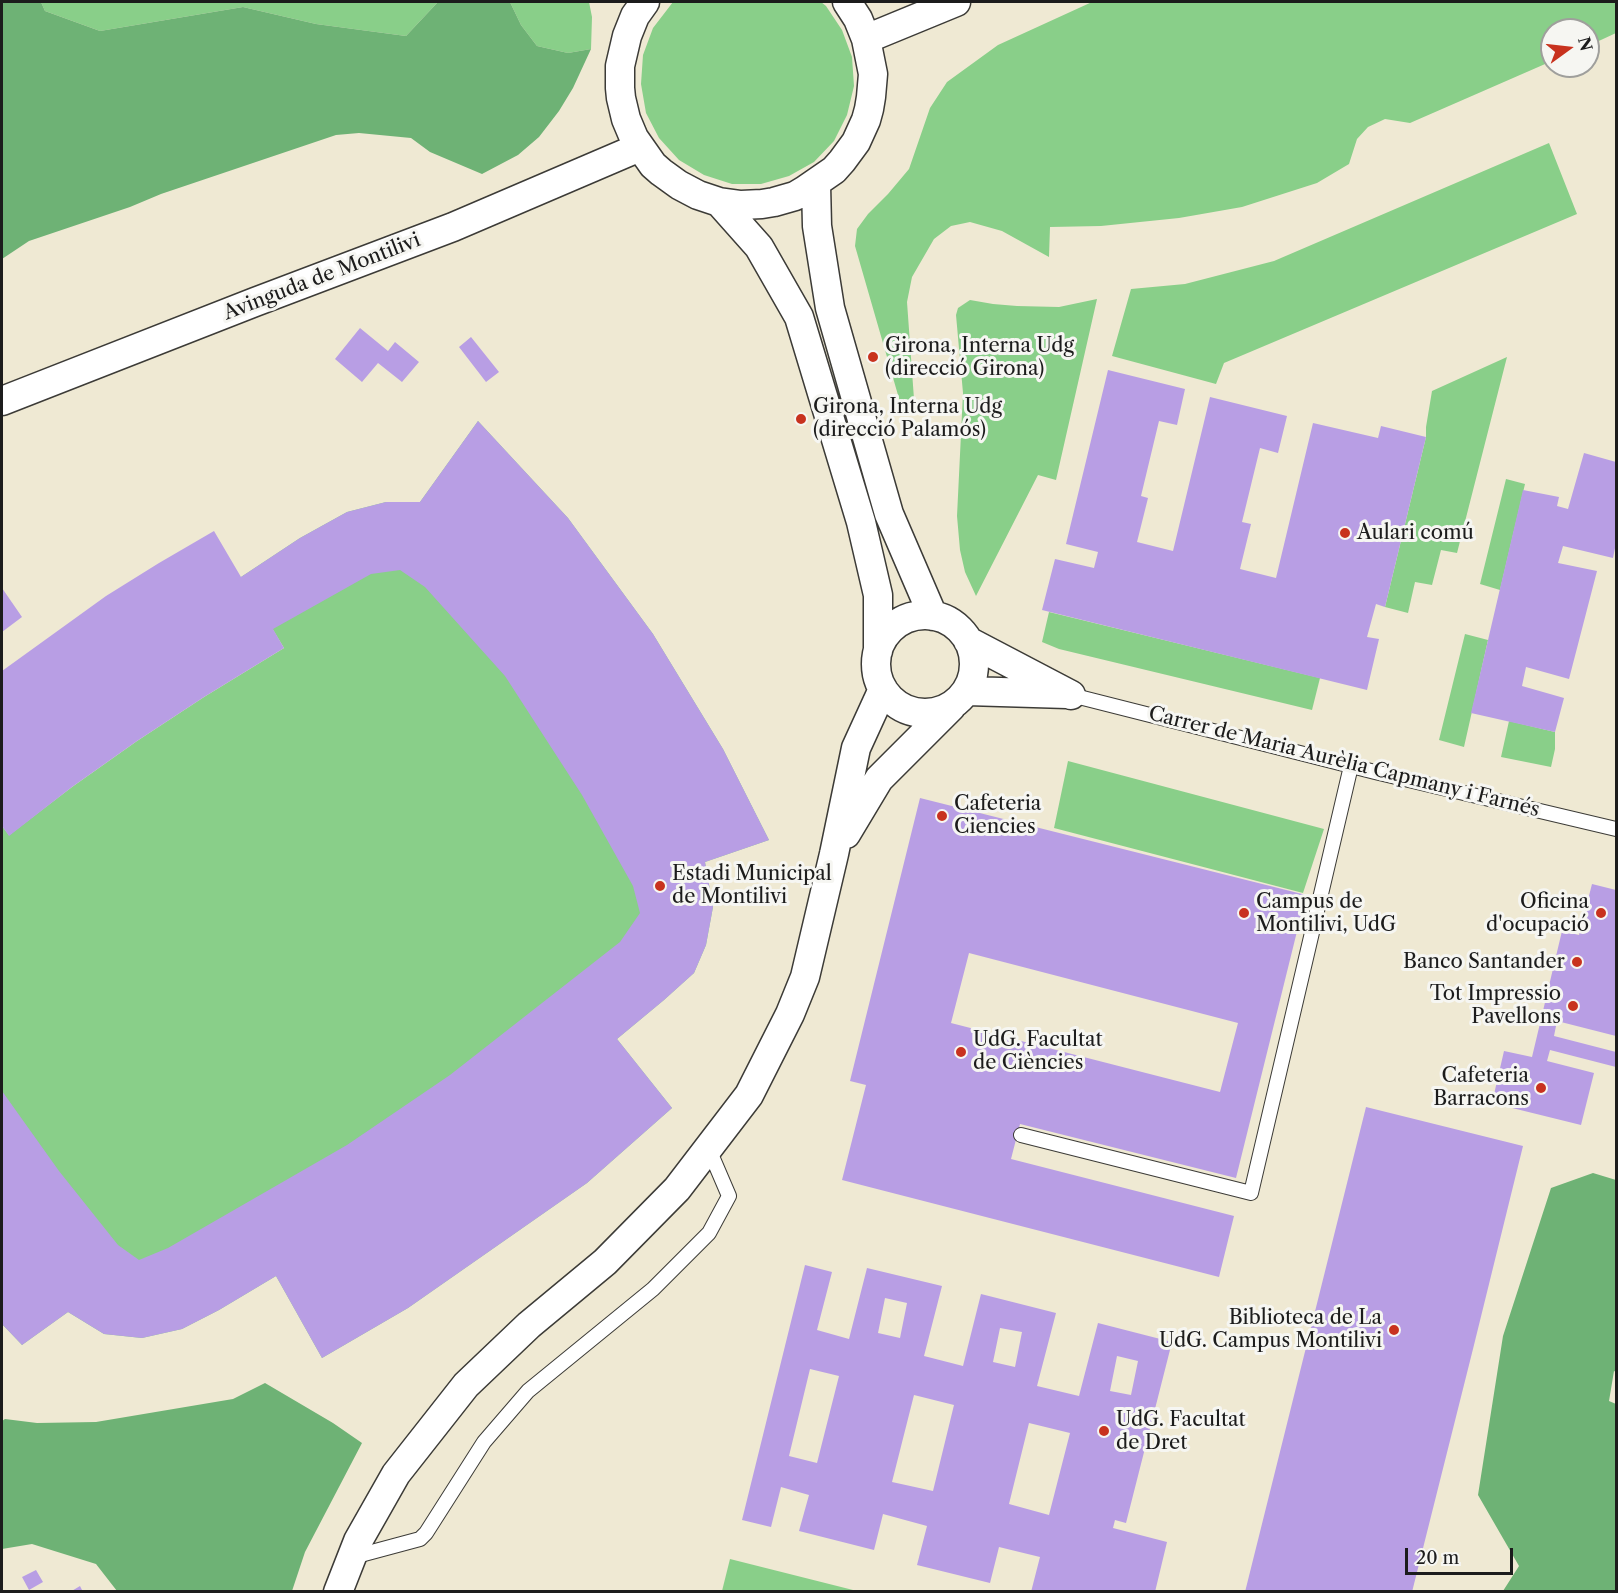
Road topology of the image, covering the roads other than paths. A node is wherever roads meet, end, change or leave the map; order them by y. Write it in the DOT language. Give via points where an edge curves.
graph roads {
  1 [pos="645,2"];
  2 [pos="847,2"];
  3 [pos="956,2"];
  4 [pos="866,39"];
  5 [pos="640,147"];
  6 [pos="816,184"];
  7 [pos="719,202"];
  8 [pos="2,401"];
  9 [pos="933,616"];
  10 [pos="968,641"];
  11 [pos="878,651"];
  12 [pos="883,689"];
  13 [pos="1071,694"];
  14 [pos="959,699"];
  15 [pos="1351,766"];
  16 [pos="1617,829"];
  17 [pos="834,854"];
  18 [pos="1021,1135"];
  19 [pos="708,1147"];
  20 [pos="353,1557"];
  21 [pos="339,1592"];
  1 -- 5 [label="street" via="627,36 619,77 626,118"];
  2 -- 4 [label="street"];
  3 -- 4 [label="street"];
  4 -- 6 [label="street" via="873,86 866,120 842,161"];
  5 -- 7 [label="street" via="670,179 688,191"];
  5 -- 8 [label="street, Avinguda de Montilivi" via="453,227"];
  6 -- 7 [label="street" via="774,202"];
  6 -- 9 [label="street" via="817,226 830,308 890,513"];
  7 -- 11 [label="street" via="759,246 799,317 861,522 878,595"];
  9 -- 10 [label="street" via="954,624"];
  9 -- 11 [label="street" via="919,615 900,622 884,637"];
  10 -- 13 [label="street, Carrer de Maria Aurèlia Capmany i Farnés"];
  10 -- 14 [label="street" via="973,650 974,672 972,682"];
  11 -- 12 [label="street" via="877,670"];
  12 -- 14 [label="street" via="901,707 926,714 938,712"];
  12 -- 17 [label="street" via="856,748"];
  13 -- 14 [label="street, Carrer de Maria Aurèlia Capmany i Farnés"];
  13 -- 15 [label="lane, Carrer de Maria Aurèlia Capmany i Farnés"];
  14 -- 17 [label="street" via="879,779"];
  15 -- 16 [label="lane, Carrer de Maria Aurèlia Capmany i Farnés"];
  15 -- 18 [label="lane" via="1251,1193"];
  17 -- 19 [label="street" via="805,977 790,1014 748,1095"];
  19 -- 20 [label="street" via="677,1189 605,1262 529,1325 466,1386 396,1474"];
  19 -- 20 [label="lane" via="729,1196 709,1233 653,1288 528,1391 484,1442 420,1539"];
  20 -- 21 [label="street"];
}
